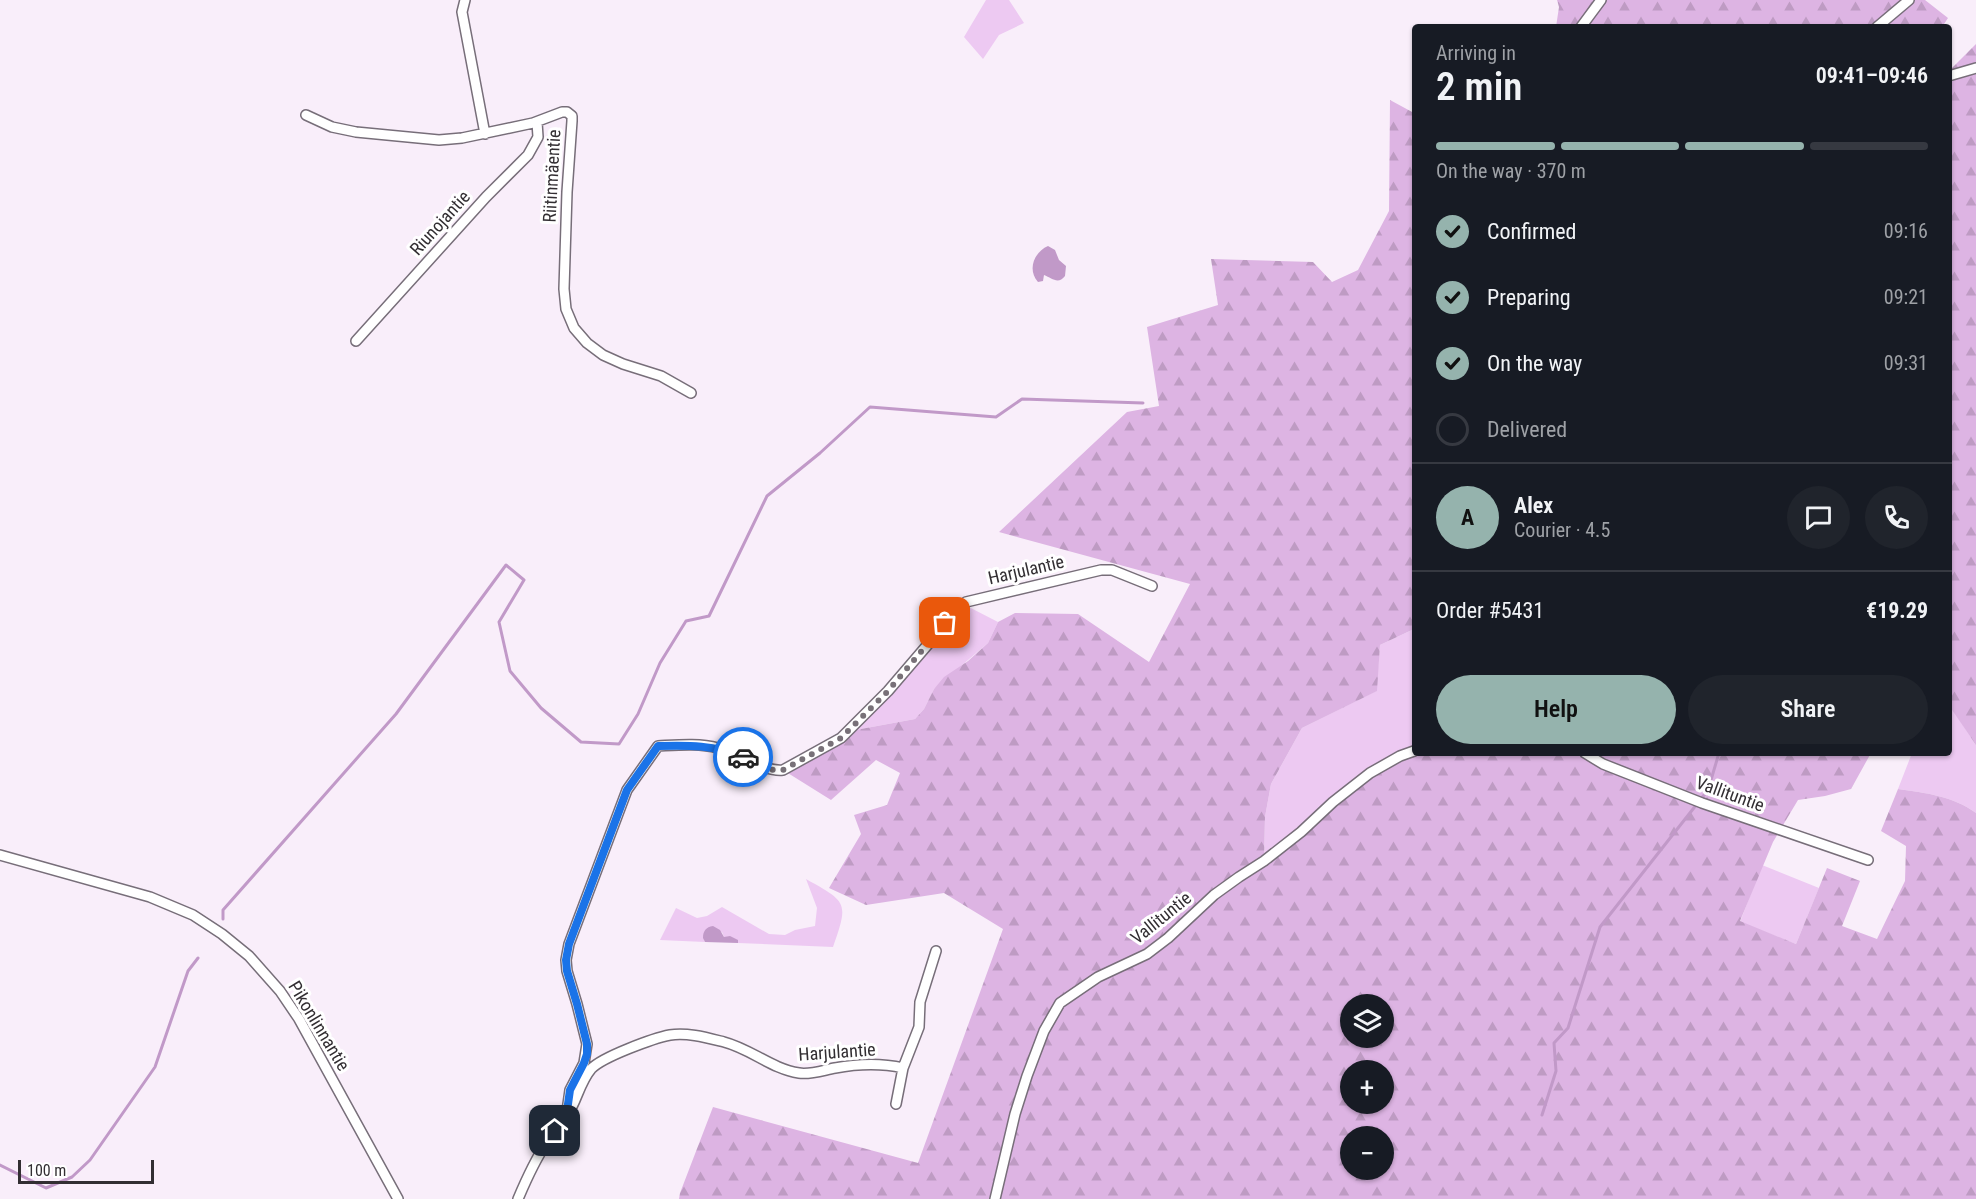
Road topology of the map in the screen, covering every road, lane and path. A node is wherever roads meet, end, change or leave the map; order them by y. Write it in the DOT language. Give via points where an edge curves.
graph roads {
  1 [pos="465,0"];
  2 [pos="1601,0"];
  3 [pos="1909,0"];
  4 [pos="1583,24"];
  5 [pos="1881,24"];
  6 [pos="1976,68"];
  7 [pos="1952,75"];
  8 [pos="306,115"];
  9 [pos="537,122"];
  10 [pos="485,134"];
  11 [pos="356,341"];
  12 [pos="691,393"];
  13 [pos="1152,586"];
  14 [pos="1412,752"];
  15 [pos="1590,756"];
  16 [pos="0,855"];
  17 [pos="1868,860"];
  18 [pos="936,951"];
  19 [pos="903,1068"];
  20 [pos="896,1104"];
  21 [pos="566,1118"];
  22 [pos="398,1199"];
  23 [pos="518,1199"];
  24 [pos="995,1199"];
  1 -- 10 [label="street" via="462,12"];
  2 -- 4 [label="street"];
  3 -- 5 [label="street"];
  6 -- 7 [label="street"];
  8 -- 10 [label="street, Riitinmäentie" via="332,127 421,139"];
  9 -- 10 [label="street, Riitinmäentie"];
  9 -- 11 [label="street, Riunojantie" via="538,137 528,154"];
  9 -- 12 [label="street, Riitinmäentie" via="562,112 572,116 564,290 574,328 603,355 661,376"];
  13 -- 21 [label="street, Harjulantie" via="1121,573 1101,570 966,602 841,738 783,770 766,769 716,747 658,746 627,790 569,944 567,971 587,1044 584,1063 570,1090"];
  14 -- 24 [label="street, Vallituntie" via="1370,773 1147,954 1098,977 1060,1003 1044,1031 1027,1076"];
  15 -- 17 [label="street, Vallituntie" via="1699,802"];
  16 -- 22 [label="street, Pikonlinnantie" via="178,908 222,934 249,956 299,1019"];
  18 -- 19 [label="street" via="920,1002 919,1027"];
  19 -- 20 [label="street"];
  19 -- 21 [label="street, Harjulantie" via="850,1066 802,1074 725,1042 671,1035 593,1067"];
  21 -- 23 [label="street, Harjulantie" via="546,1143"];
}
